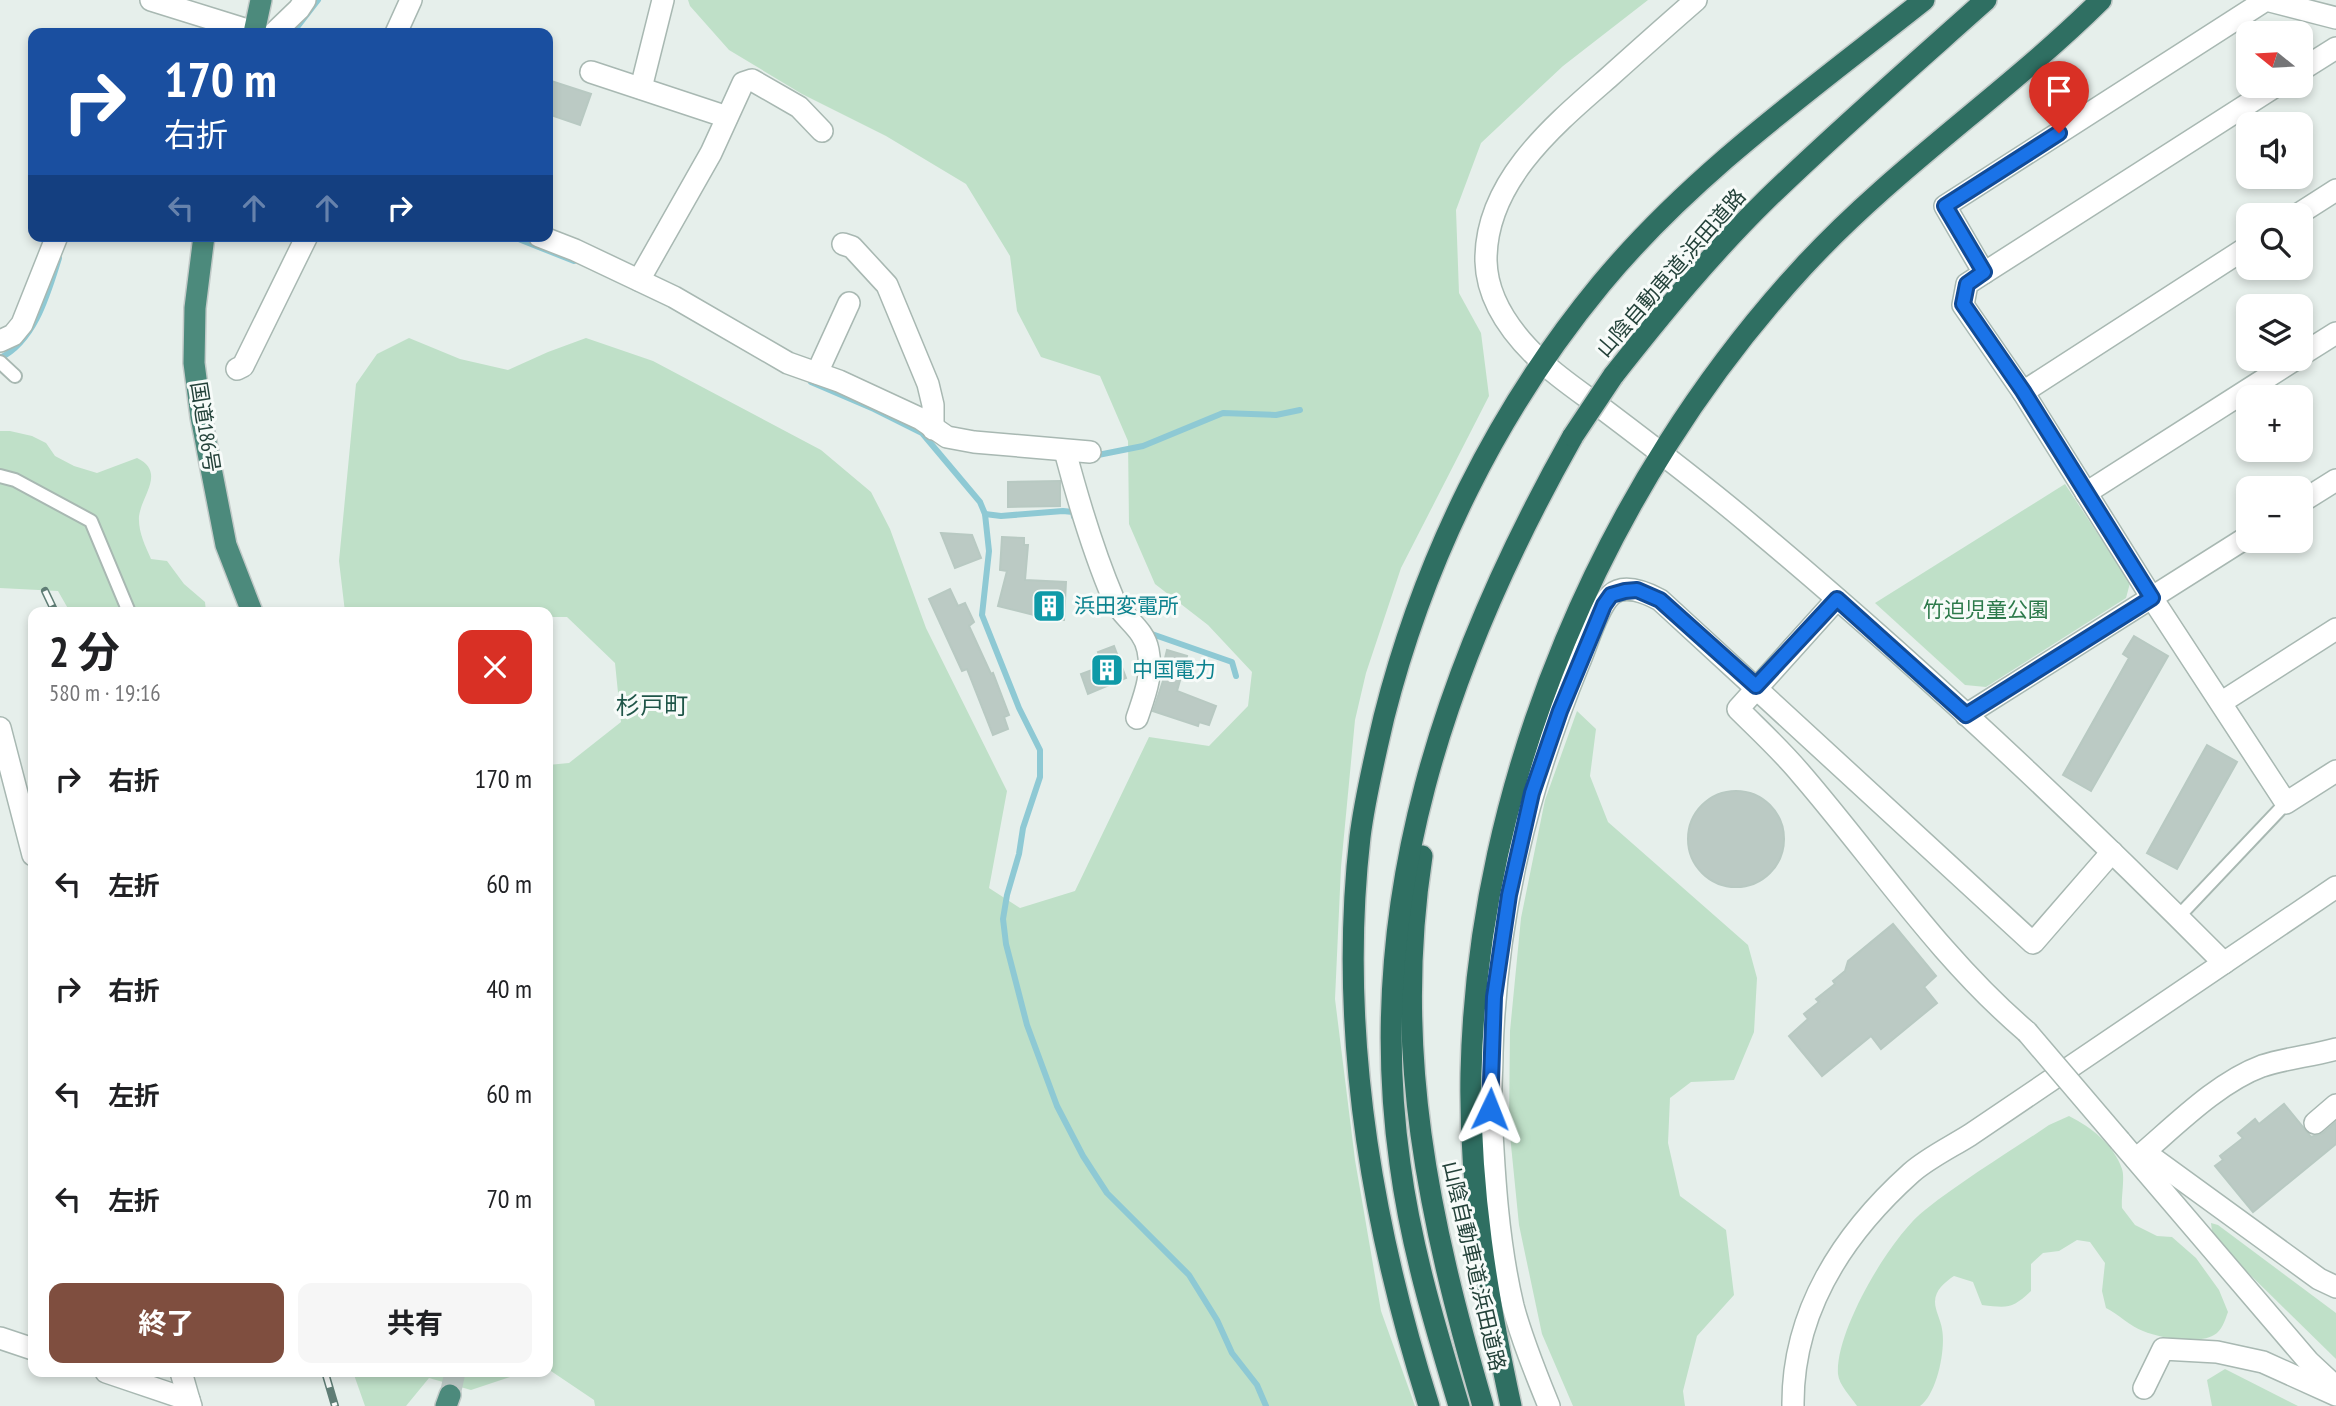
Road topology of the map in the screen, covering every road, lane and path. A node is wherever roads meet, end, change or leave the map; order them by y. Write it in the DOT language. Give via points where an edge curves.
graph roads {
  1 [pos="151,0"];
  2 [pos="261,0"];
  3 [pos="305,0"];
  4 [pos="411,0"];
  5 [pos="663,0"];
  6 [pos="1696,0"];
  7 [pos="1924,0"];
  8 [pos="1986,0"];
  9 [pos="2101,0"];
  10 [pos="2336,18"];
  11 [pos="239,28"];
  12 [pos="256,28"];
  13 [pos="279,28"];
  14 [pos="398,28"];
  15 [pos="2336,47"];
  16 [pos="2314,61"];
  17 [pos="591,72"];
  18 [pos="641,88"];
  19 [pos="2257,98"];
  20 [pos="727,117"];
  21 [pos="822,131"];
  22 [pos="2336,190"];
  23 [pos="2313,205"];
  24 [pos="55,242"];
  25 [pos="203,242"];
  26 [pos="304,242"];
  27 [pos="553,242"];
  28 [pos="843,244"];
  29 [pos="2236,255"];
  30 [pos="1984,272"];
  31 [pos="639,280"];
  32 [pos="849,303"];
  33 [pos="2336,333"];
  34 [pos="0,341"];
  35 [pos="2313,347"];
  36 [pos="1541,362"];
  37 [pos="2,365"];
  38 [pos="237,369"];
  39 [pos="2277,371"];
  40 [pos="817,373"];
  41 [pos="15,376"];
  42 [pos="2023,391"];
  43 [pos="933,429"];
  44 [pos="1065,451"];
  45 [pos="1090,452"];
  46 [pos="1662,453"];
  47 [pos="0,476"];
  48 [pos="2336,480"];
  49 [pos="2086,494"];
  50 [pos="2313,494"];
  51 [pos="2236,544"];
  52 [pos="2152,598"];
  53 [pos="1837,599"];
  54 [pos="249,604"];
  55 [pos="127,607"];
  56 [pos="2336,629"];
  57 [pos="1474,640"];
  58 [pos="1756,686"];
  59 [pos="2222,702"];
  60 [pos="1966,715"];
  61 [pos="1137,718"];
  62 [pos="0,728"];
  63 [pos="2336,771"];
  64 [pos="2286,803"];
  65 [pos="28,836"];
  66 [pos="2112,852"];
  67 [pos="2336,887"];
  68 [pos="2178,917"];
  69 [pos="2224,963"];
  70 [pos="2336,1049"];
  71 [pos="2336,1105"];
  72 [pos="2315,1123"];
  73 [pos="2136,1159"];
  74 [pos="2333,1280"];
  75 [pos="0,1338"];
  76 [pos="28,1347"];
  77 [pos="115,1377"];
  78 [pos="182,1377"];
  79 [pos="2336,1387"];
  80 [pos="2144,1388"];
  81 [pos="2336,1395"];
  82 [pos="149,1396"];
  83 [pos="190,1403"];
  84 [pos="1429,1406"];
  85 [pos="1459,1406"];
  86 [pos="1483,1406"];
  87 [pos="1511,1406"];
  88 [pos="1549,1406"];
  89 [pos="1793,1406"];
  1 -- 11 [label="street"];
  2 -- 12 [label="highway"];
  3 -- 13 [label="street"];
  4 -- 14 [label="street"];
  5 -- 18 [label="street"];
  6 -- 36 [label="street" via="1553,125 1522,162 1499,205 1486,261 1491,295 1509,326"];
  7 -- 36 [label="highway" via="1766,125 1652,228"];
  8 -- 57 [label="highway, 山陰自動車道;浜田道路, bridge" via="1765,201 1657,318 1573,436 1517,540"];
  9 -- 46 [label="highway" via="1837,231 1728,357"];
  10 -- 30 [label="street" via="2266,0 1945,206"];
  15 -- 16 [label="street"];
  17 -- 18 [label="street"];
  18 -- 20 [label="street"];
  19 -- 30 [label="street"];
  20 -- 21 [label="street" via="743,83 752,80 799,107"];
  20 -- 31 [label="street"];
  22 -- 23 [label="street"];
  24 -- 34 [label="street" via="22,324"];
  25 -- 54 [label="highway, 国道186号" via="194,363 226,545"];
  26 -- 38 [label="street" via="243,366"];
  27 -- 31 [label="street"];
  28 -- 43 [label="street" via="852,247 887,285 928,384"];
  29 -- 42 [label="street"];
  30 -- 42 [label="street" via="1967,284 1963,304"];
  31 -- 40 [label="street" via="788,363"];
  32 -- 40 [label="street"];
  33 -- 35 [label="street"];
  36 -- 46 [label="street"];
  36 -- 84 [label="highway" via="1478,468 1417,609 1377,746 1360,836 1354,982 1361,1104 1388,1260"];
  37 -- 41 [label="lane"];
  39 -- 49 [label="street"];
  40 -- 43 [label="street" via="921,419"];
  42 -- 49 [label="street"];
  43 -- 44 [label="street" via="974,442"];
  44 -- 45 [label="street"];
  44 -- 61 [label="street" via="1082,515 1114,601 1148,646 1150,680"];
  46 -- 53 [label="street"];
  46 -- 87 [label="highway" via="1596,572 1540,706 1498,852 1483,927 1471,1075 1477,1219"];
  47 -- 55 [label="lane" via="91,521"];
  48 -- 50 [label="street"];
  49 -- 52 [label="street"];
  51 -- 52 [label="street"];
  52 -- 59 [label="street"];
  52 -- 60 [label="street"];
  53 -- 58 [label="street"];
  53 -- 60 [label="street"];
  56 -- 59 [label="street"];
  57 -- 85 [label="highway, 山陰自動車道;浜田道路" via="1444,716 1416,817 1399,918 1392,1035 1399,1163 1411,1230"];
  57 -- 86 [label="highway, 山陰自動車道;浜田道路" via="1428,818 1411,991 1423,1160 1449,1282"];
  58 -- 66 [label="street" via="2033,943"];
  58 -- 73 [label="street, bridge" via="1738,709 1801,772 1959,967 2027,1031"];
  58 -- 88 [label="street" via="1660,600 1637,590 1617,592 1599,616 1532,793 1509,895 1494,997 1490,1109 1498,1218 1514,1307"];
  59 -- 64 [label="street"];
  60 -- 66 [label="street"];
  62 -- 65 [label="street"];
  63 -- 64 [label="street"];
  64 -- 68 [label="lane"];
  66 -- 68 [label="street"];
  67 -- 69 [label="street"];
  68 -- 69 [label="street"];
  69 -- 89 [label="street" via="1913,1171 1871,1213 1839,1251 1817,1294 1799,1343"];
  70 -- 73 [label="street" via="2244,1074"];
  71 -- 72 [label="street"];
  73 -- 74 [label="street" via="2154,1159 2319,1279"];
  73 -- 79 [label="street" via="2309,1362"];
  75 -- 76 [label="street"];
  77 -- 82 [label="street"];
  78 -- 83 [label="street"];
  80 -- 81 [label="street" via="2163,1349 2217,1352 2263,1362"];
  82 -- 83 [label="street"];
}
